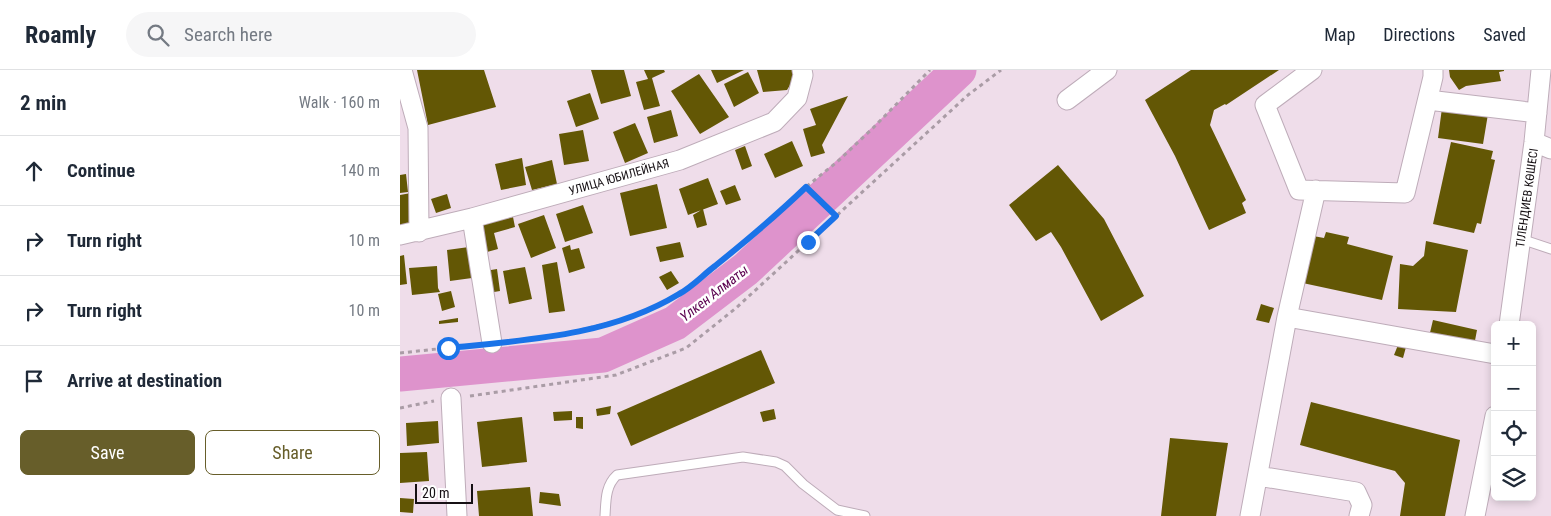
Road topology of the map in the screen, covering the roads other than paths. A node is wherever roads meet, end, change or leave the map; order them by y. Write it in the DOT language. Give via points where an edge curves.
graph roads {
  1 [pos="402,70"];
  2 [pos="802,70"];
  3 [pos="1107,70"];
  4 [pos="1312,70"];
  5 [pos="1433,70"];
  6 [pos="1541,70"];
  7 [pos="1067,100"];
  8 [pos="1428,100"];
  9 [pos="1537,113"];
  10 [pos="1543,146"];
  11 [pos="1316,190"];
  12 [pos="472,218"];
  13 [pos="419,232"];
  14 [pos="400,235"];
  15 [pos="1521,239"];
  16 [pos="1551,249"];
  17 [pos="1288,317"];
  18 [pos="1510,321"];
  19 [pos="492,343"];
  20 [pos="1491,353"];
  21 [pos="451,398"];
  22 [pos="1491,436"];
  23 [pos="1258,476"];
  24 [pos="457,516"];
  25 [pos="605,516"];
  26 [pos="865,516"];
  27 [pos="1250,516"];
  28 [pos="1359,516"];
  29 [pos="1475,516"];
  1 -- 13 [label="street" via="418,128"];
  2 -- 12 [label="street, УЛИЦА ЮБИЛЕЙНАЯ" via="797,98 774,122 680,160"];
  3 -- 7 [label="street"];
  4 -- 11 [label="street" via="1265,105 1299,190"];
  5 -- 8 [label="street"];
  6 -- 9 [label="street, ТІЛЕНДИЕВ КӨШЕСІ"];
  8 -- 9 [label="street"];
  8 -- 11 [label="street" via="1405,193"];
  9 -- 10 [label="street, ТІЛЕНДИЕВ КӨШЕСІ"];
  10 -- 15 [label="street, ТІЛЕНДИЕВ КӨШЕСІ"];
  11 -- 17 [label="street"];
  12 -- 13 [label="street, УЛИЦА ЮБИЛЕЙНАЯ"];
  12 -- 19 [label="street"];
  13 -- 14 [label="street, УЛИЦА ЮБИЛЕЙНАЯ"];
  15 -- 16 [label="lane"];
  15 -- 18 [label="street, ТІЛЕНДИЕВ КӨШЕСІ"];
  17 -- 20 [label="street"];
  17 -- 23 [label="street"];
  21 -- 24 [label="street"];
  22 -- 29 [label="street"];
  23 -- 27 [label="street"];
  23 -- 28 [label="street" via="1356,492 1362,506"];
  25 -- 26 [label="lane" via="606,494 611,480 617,475 743,457 785,466 802,484 837,510"];
}
